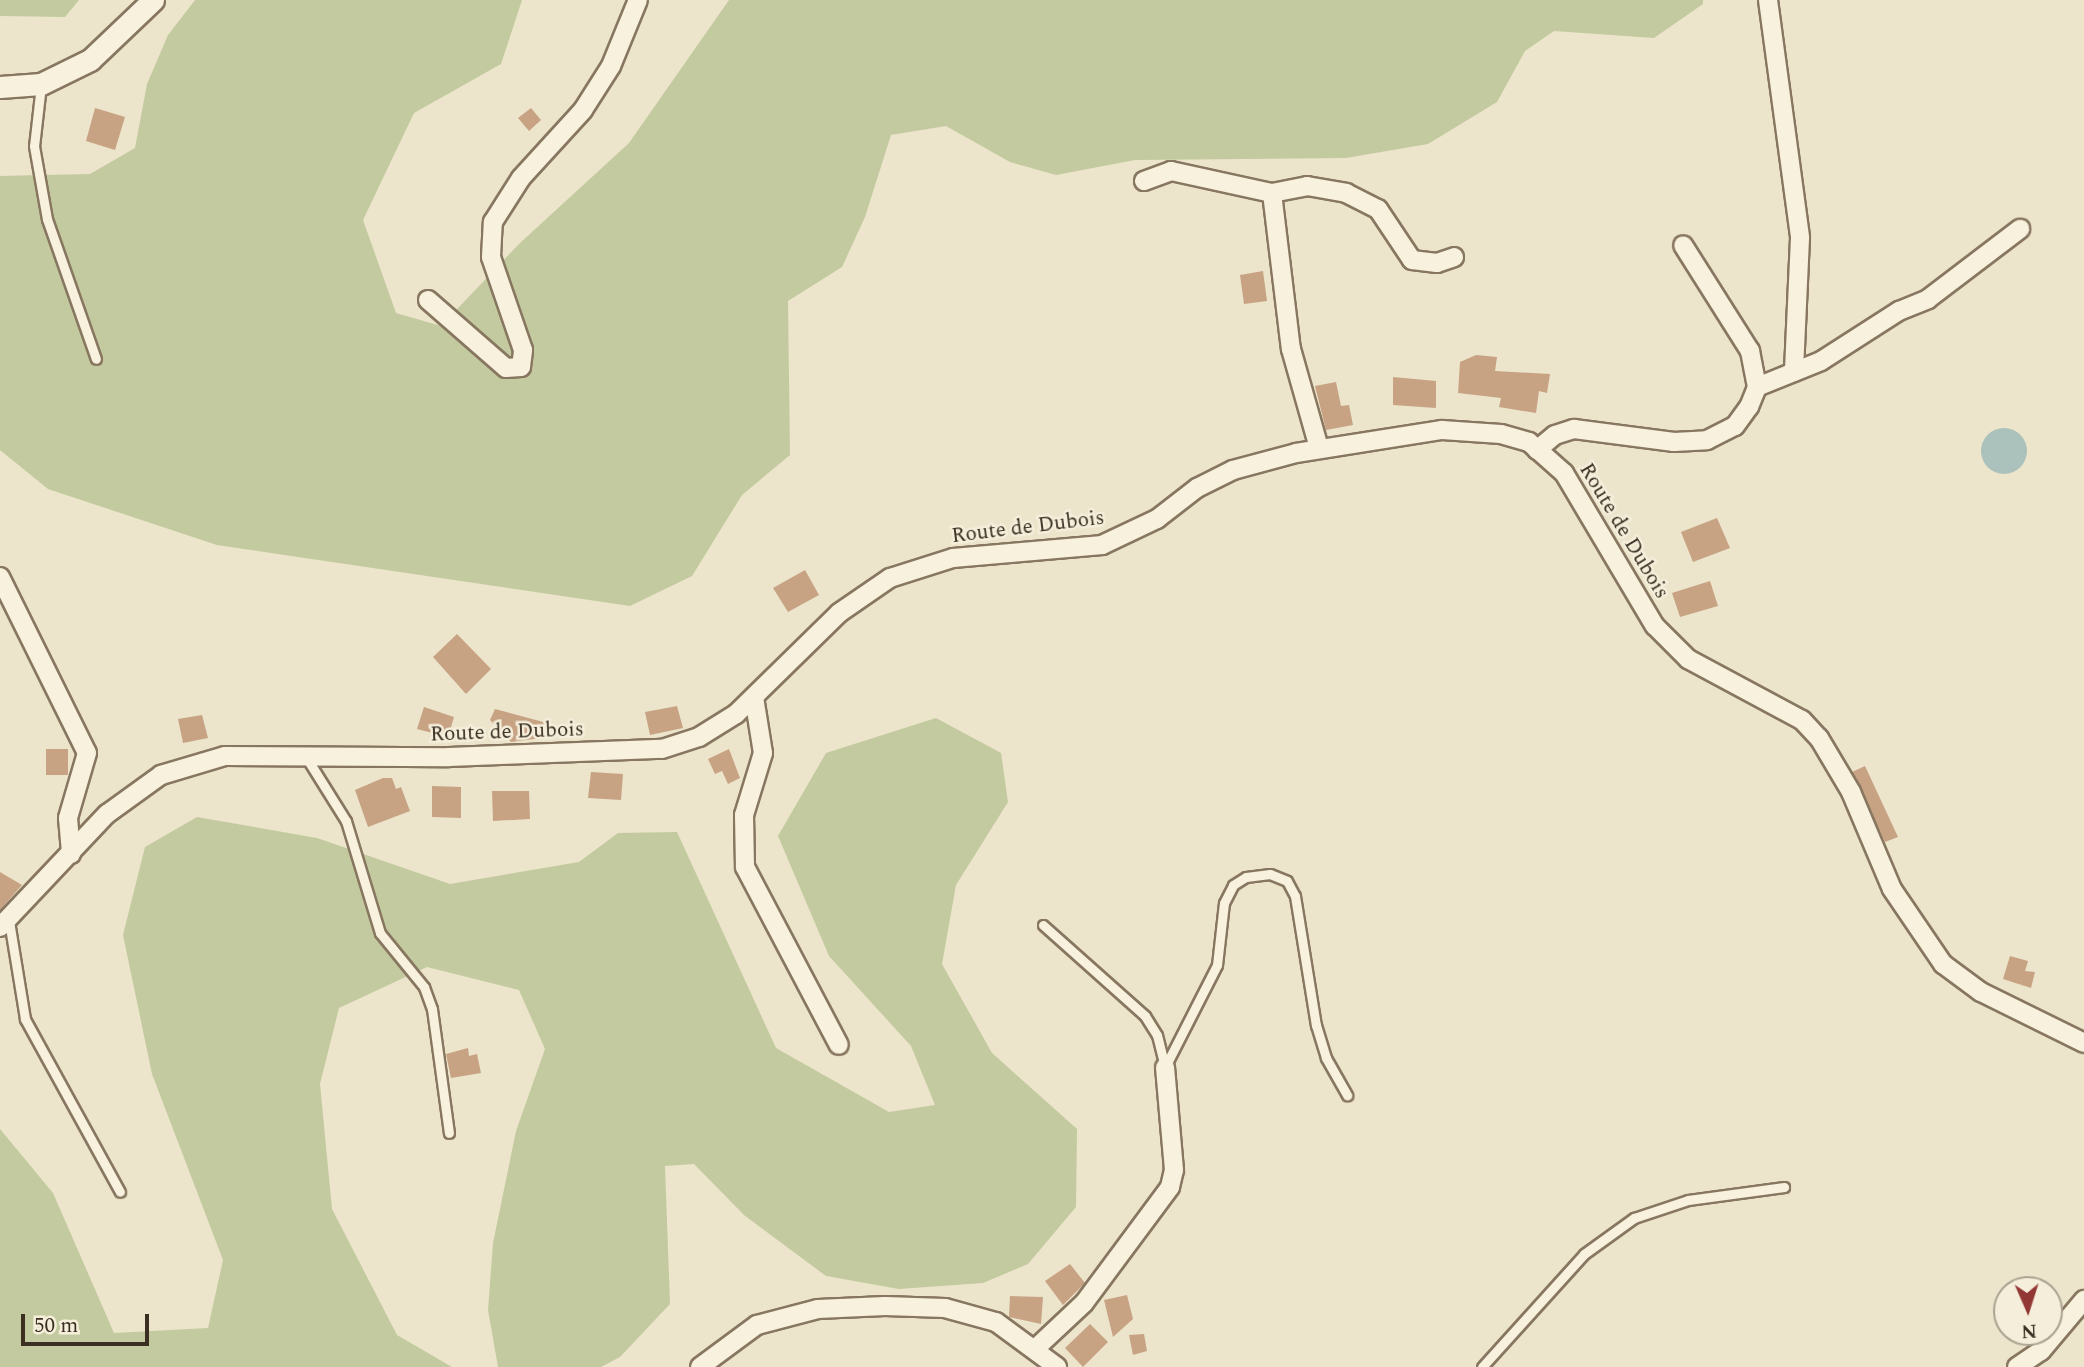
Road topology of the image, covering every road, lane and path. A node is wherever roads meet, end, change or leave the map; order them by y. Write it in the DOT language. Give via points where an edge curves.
graph roads {
  1 [pos="153,0"];
  2 [pos="638,0"];
  3 [pos="1768,0"];
  4 [pos="41,84"];
  5 [pos="0,87"];
  6 [pos="1144,181"];
  7 [pos="1272,193"];
  8 [pos="2020,229"];
  9 [pos="1683,244"];
  10 [pos="1454,257"];
  11 [pos="428,300"];
  12 [pos="96,359"];
  13 [pos="1794,372"];
  14 [pos="1756,387"];
  15 [pos="1319,448"];
  16 [pos="1537,450"];
  17 [pos="0,578"];
  18 [pos="754,697"];
  19 [pos="306,756"];
  20 [pos="71,854"];
  21 [pos="4,924"];
  22 [pos="1043,925"];
  23 [pos="2084,1042"];
  24 [pos="839,1045"];
  25 [pos="1165,1067"];
  26 [pos="1348,1095"];
  27 [pos="449,1133"];
  28 [pos="1783,1187"];
  29 [pos="120,1192"];
  30 [pos="2084,1300"];
  31 [pos="1036,1348"];
  32 [pos="699,1367"];
  33 [pos="1057,1367"];
  34 [pos="1482,1367"];
  35 [pos="2017,1367"];
  1 -- 4 [label="street" via="90,60"];
  2 -- 11 [label="street" via="611,66 583,110 521,178 493,222 491,257 524,363 506,368"];
  3 -- 13 [label="street" via="1800,238"];
  4 -- 5 [label="street"];
  4 -- 12 [label="lane" via="34,145 47,219"];
  6 -- 7 [label="street" via="1171,171"];
  7 -- 10 [label="street" via="1307,186 1346,192 1377,209 1412,260 1437,263"];
  7 -- 15 [label="street" via="1291,349"];
  8 -- 13 [label="street" via="1983,253 1953,284"];
  9 -- 14 [label="street" via="1750,351"];
  13 -- 14 [label="street"];
  14 -- 16 [label="street" via="1735,426 1707,440 1674,442 1574,429 1555,435"];
  15 -- 16 [label="street, Route de Dubois" via="1442,430 1501,434 1529,442"];
  15 -- 18 [label="street, Route de Dubois" via="1233,471 1197,488 1157,519 1102,545 953,558 890,578 839,613"];
  16 -- 23 [label="street, Route de Dubois" via="1564,473 1583,501 1655,626 1688,659 1802,720 1819,738 1851,792 1892,889 1943,964 1981,992"];
  17 -- 20 [label="street" via="87,753 68,818"];
  18 -- 19 [label="street, Route de Dubois" via="699,737 662,749 449,757"];
  18 -- 24 [label="street" via="763,753 744,816 745,867"];
  19 -- 20 [label="street, Route de Dubois" via="225,756 161,775 107,814"];
  19 -- 27 [label="lane" via="345,821 380,933 428,998"];
  20 -- 21 [label="street, Route de Dubois"];
  21 -- 29 [label="lane" via="25,1019"];
  22 -- 25 [label="lane" via="1145,1016 1157,1035"];
  25 -- 26 [label="lane" via="1217,965 1228,894 1246,877 1270,874 1287,881 1295,896 1316,1025 1326,1058"];
  25 -- 31 [label="street" via="1174,1170 1170,1187 1084,1303"];
  28 -- 34 [label="lane" via="1688,1200 1634,1218 1584,1254"];
  30 -- 35 [label="street" via="2041,1351"];
  31 -- 32 [label="street" via="996,1322 945,1308 818,1309 757,1325"];
  31 -- 33 [label="street"];
}
